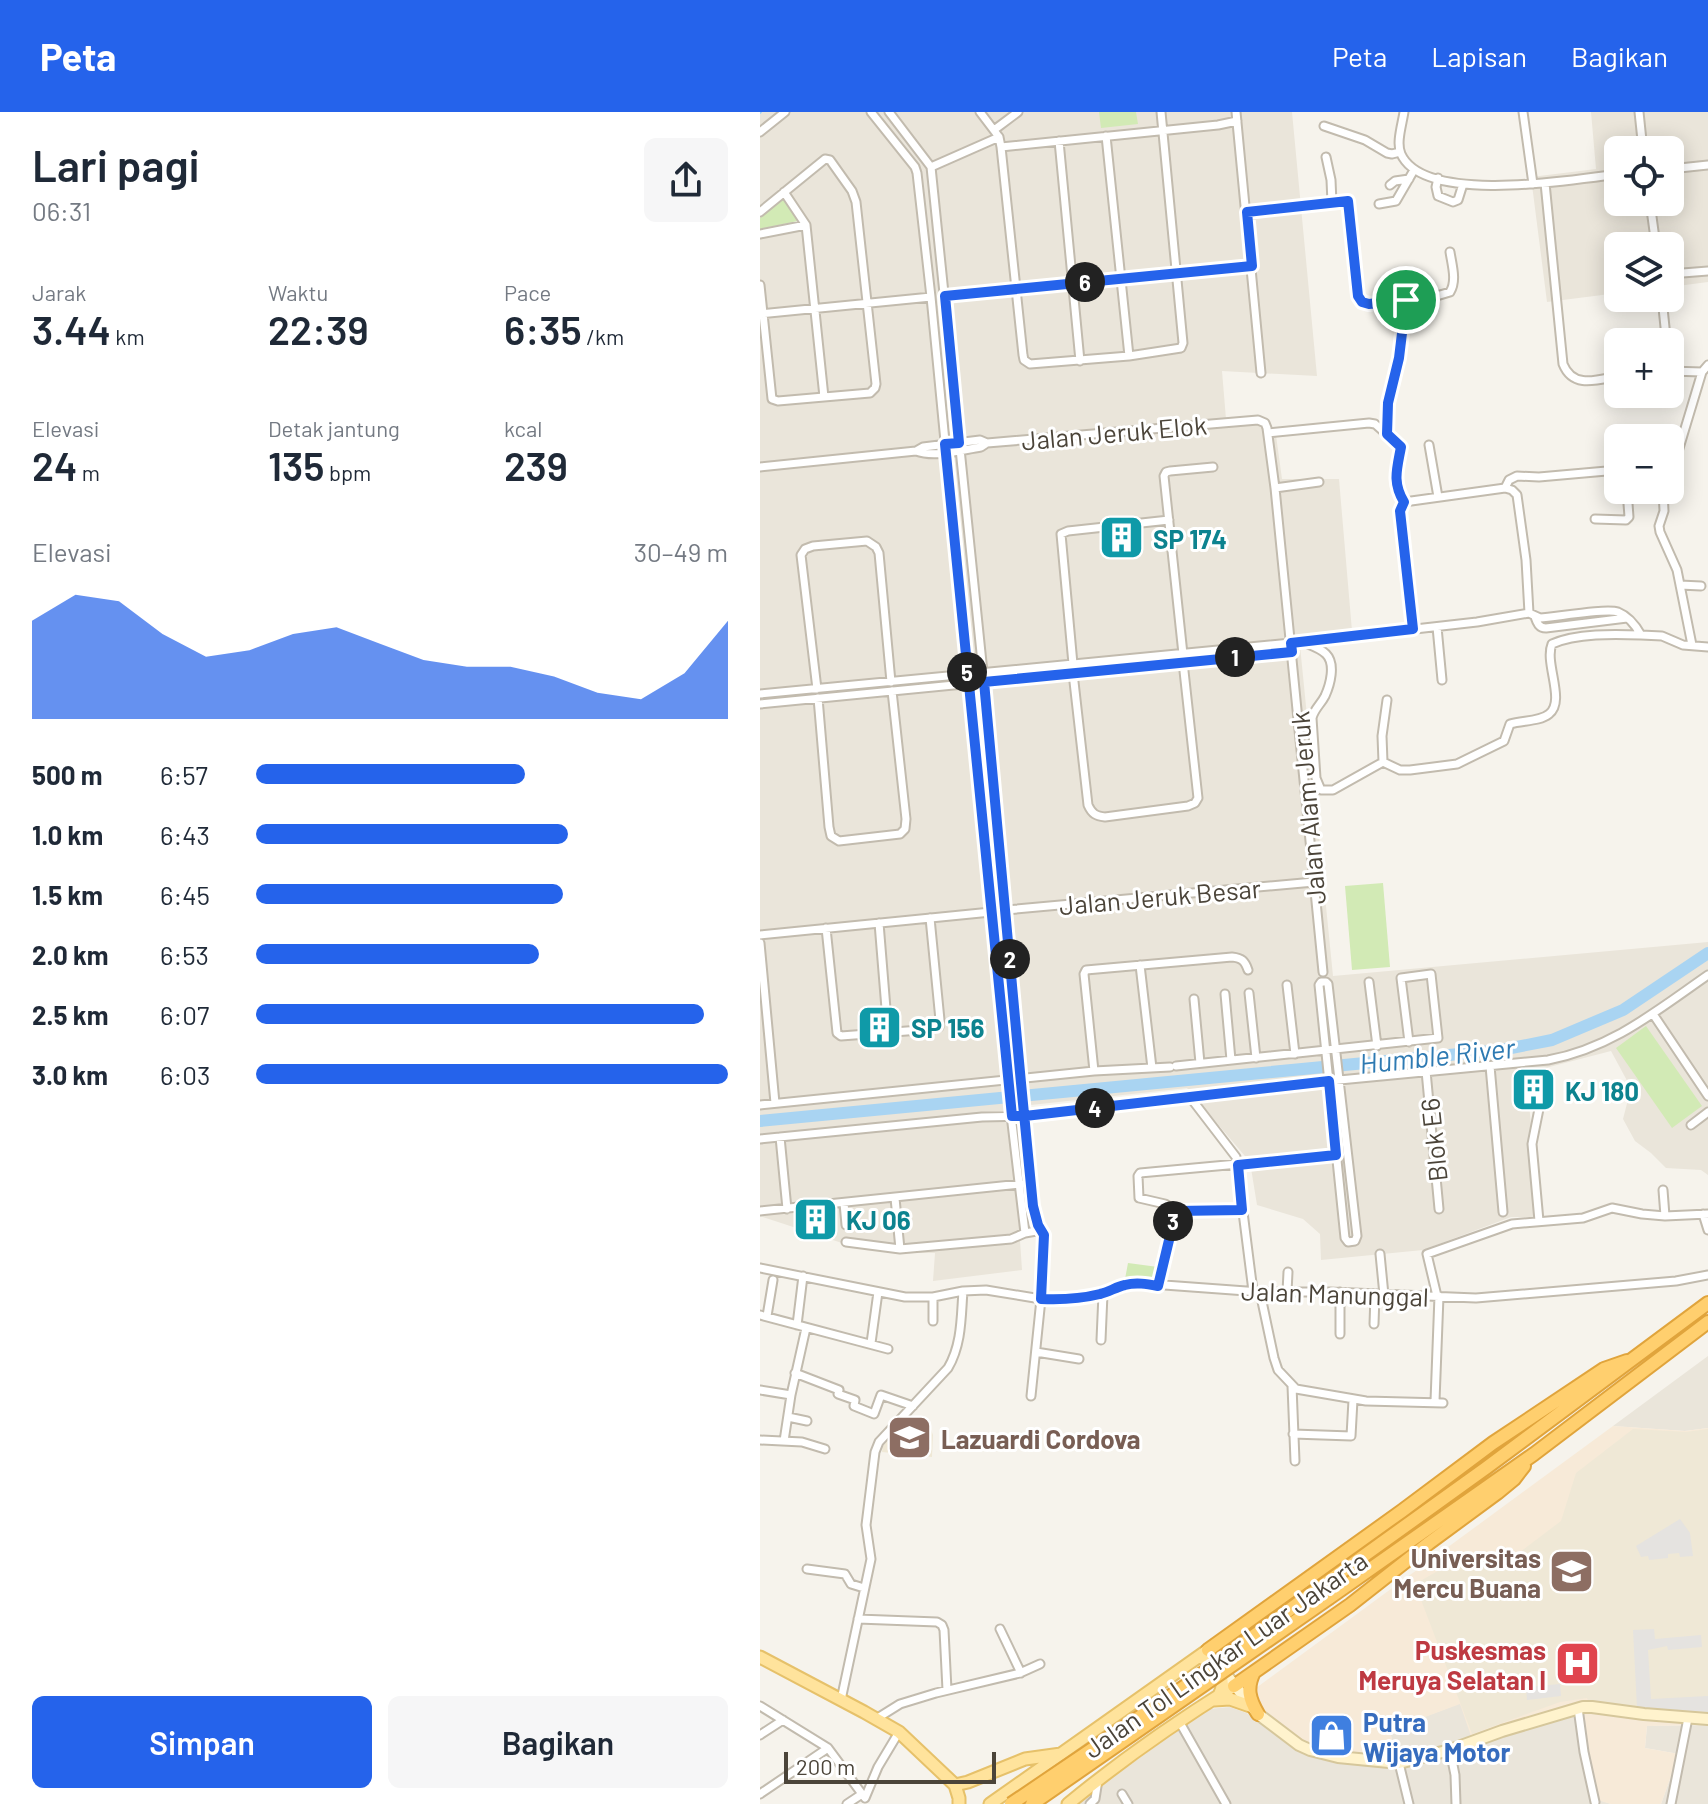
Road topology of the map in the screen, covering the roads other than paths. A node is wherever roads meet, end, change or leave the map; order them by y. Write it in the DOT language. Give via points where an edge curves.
graph roads {
  1 [pos="785,112"];
  2 [pos="871,112"];
  3 [pos="889,112"];
  4 [pos="980,112"];
  5 [pos="1018,112"];
  6 [pos="1161,112"];
  7 [pos="1236,112"];
  8 [pos="1404,112"];
  9 [pos="1523,112"];
  10 [pos="1639,112"];
  11 [pos="1237,121"];
  12 [pos="1324,126"];
  13 [pos="1164,130"];
  14 [pos="760,132"];
  15 [pos="996,133"];
  16 [pos="1106,136"];
  17 [pos="1642,136"];
  18 [pos="1059,141"];
  19 [pos="1001,147"];
  20 [pos="1400,152"];
  21 [pos="1326,157"];
  22 [pos="1708,165"];
  23 [pos="931,167"];
  24 [pos="1684,168"];
  25 [pos="1414,170"];
  26 [pos="1604,176"];
  27 [pos="1438,178"];
  28 [pos="1409,179"];
  29 [pos="1545,183"];
  30 [pos="1463,184"];
  31 [pos="1533,184"];
  32 [pos="1390,185"];
  33 [pos="784,192"];
  34 [pos="1332,203"];
  35 [pos="1379,204"];
  36 [pos="760,212"];
  37 [pos="1247,212"];
  38 [pos="806,225"];
  39 [pos="760,234"];
  40 [pos="1450,252"];
  41 [pos="1252,266"];
  42 [pos="1708,271"];
  43 [pos="1177,273"];
  44 [pos="1684,273"];
  45 [pos="1120,278"];
  46 [pos="1072,283"];
  47 [pos="760,285"];
  48 [pos="1016,289"];
  49 [pos="945,296"];
  50 [pos="931,297"];
  51 [pos="1406,300"];
  52 [pos="866,303"];
  53 [pos="816,308"];
  54 [pos="762,313"];
  55 [pos="1129,356"];
  56 [pos="1080,361"];
  57 [pos="1705,368"];
  58 [pos="1684,370"];
  59 [pos="1261,373"];
  60 [pos="1604,378"];
  61 [pos="824,397"];
  62 [pos="1268,433"];
  63 [pos="1684,433"];
  64 [pos="1387,434"];
  65 [pos="1429,445"];
  66 [pos="959,446"];
  67 [pos="943,447"];
  68 [pos="760,467"];
  69 [pos="1213,467"];
  70 [pos="1604,471"];
  71 [pos="1319,482"];
  72 [pos="1275,488"];
  73 [pos="1505,488"];
  74 [pos="1438,497"];
  75 [pos="1404,502"];
  76 [pos="1628,504"];
  77 [pos="1664,504"];
  78 [pos="1595,519"];
  79 [pos="1169,520"];
  80 [pos="1680,585"];
  81 [pos="1701,586"];
  82 [pos="1532,615"];
  83 [pos="1437,627"];
  84 [pos="1413,629"];
  85 [pos="1641,635"];
  86 [pos="1302,642"];
  87 [pos="1692,645"];
  88 [pos="1708,647"];
  89 [pos="1291,648"];
  90 [pos="1183,658"];
  91 [pos="1073,669"];
  92 [pos="984,677"];
  93 [pos="968,679"];
  94 [pos="1442,680"];
  95 [pos="892,686"];
  96 [pos="760,694"];
  97 [pos="817,694"];
  98 [pos="1387,700"];
  99 [pos="760,704"];
  100 [pos="1383,762"];
  101 [pos="995,804"];
  102 [pos="981,806"];
  103 [pos="1314,882"];
  104 [pos="1006,910"];
  105 [pos="991,912"];
  106 [pos="930,918"];
  107 [pos="879,923"];
  108 [pos="826,928"];
  109 [pos="760,935"];
  110 [pos="760,943"];
  111 [pos="1140,965"];
  112 [pos="1248,970"];
  113 [pos="1323,972"];
  114 [pos="1704,978"];
  115 [pos="1369,982"];
  116 [pos="1287,985"];
  117 [pos="1706,988"];
  118 [pos="1249,993"];
  119 [pos="1225,994"];
  120 [pos="1194,999"];
  121 [pos="1653,1014"];
  122 [pos="888,1033"];
  123 [pos="1409,1042"];
  124 [pos="1377,1046"];
  125 [pos="1336,1053"];
  126 [pos="1295,1054"];
  127 [pos="1326,1054"];
  128 [pos="1256,1058"];
  129 [pos="1231,1060"];
  130 [pos="1200,1063"];
  131 [pos="1490,1066"];
  132 [pos="1152,1068"];
  133 [pos="1094,1071"];
  134 [pos="1426,1071"];
  135 [pos="1328,1078"];
  136 [pos="1339,1078"];
  137 [pos="1021,1082"];
  138 [pos="1008,1084"];
  139 [pos="1708,1096"];
  140 [pos="1190,1097"];
  141 [pos="775,1103"];
  142 [pos="760,1105"];
  143 [pos="1539,1109"];
  144 [pos="1708,1112"];
  145 [pos="1012,1116"];
  146 [pos="1025,1116"];
  147 [pos="1691,1125"];
  148 [pos="780,1137"];
  149 [pos="760,1139"];
  150 [pos="1336,1155"];
  151 [pos="1238,1165"];
  152 [pos="1021,1184"];
  153 [pos="1663,1190"];
  154 [pos="895,1198"];
  155 [pos="844,1203"];
  156 [pos="787,1209"];
  157 [pos="1439,1209"];
  158 [pos="1242,1210"];
  159 [pos="760,1211"];
  160 [pos="1176,1211"];
  161 [pos="1503,1212"];
  162 [pos="1706,1214"];
  163 [pos="1665,1216"];
  164 [pos="1539,1221"];
  165 [pos="846,1225"];
  166 [pos="1042,1230"];
  167 [pos="1708,1230"];
  168 [pos="1025,1233"];
  169 [pos="846,1242"];
  170 [pos="900,1249"];
  171 [pos="1380,1254"];
  172 [pos="760,1268"];
  173 [pos="1288,1272"];
  174 [pos="1708,1275"];
  175 [pos="803,1276"];
  176 [pos="773,1280"];
  177 [pos="1158,1286"];
  178 [pos="963,1291"];
  179 [pos="878,1292"];
  180 [pos="1256,1292"];
  181 [pos="1287,1292"];
  182 [pos="1340,1292"];
  183 [pos="1103,1294"];
  184 [pos="1380,1295"];
  185 [pos="1438,1296"];
  186 [pos="933,1297"];
  187 [pos="1041,1299"];
  188 [pos="1708,1303"];
  189 [pos="764,1316"];
  190 [pos="933,1321"];
  191 [pos="1708,1322"];
  192 [pos="1374,1324"];
  193 [pos="802,1326"];
  194 [pos="1340,1334"];
  195 [pos="1101,1340"];
  196 [pos="871,1343"];
  197 [pos="888,1349"];
  198 [pos="1036,1352"];
  199 [pos="1079,1359"];
  200 [pos="1627,1361"];
  201 [pos="795,1373"];
  202 [pos="1292,1386"];
  203 [pos="760,1390"];
  204 [pos="791,1395"];
  205 [pos="1031,1396"];
  206 [pos="1353,1400"];
  207 [pos="913,1406"];
  208 [pos="788,1417"];
  209 [pos="807,1421"];
  210 [pos="1293,1434"];
  211 [pos="760,1440"];
  212 [pos="784,1441"];
  213 [pos="825,1449"];
  214 [pos="1534,1454"];
  215 [pos="1295,1461"];
  216 [pos="807,1569"];
  217 [pos="864,1588"];
  218 [pos="858,1619"];
  219 [pos="1000,1629"];
  220 [pos="1203,1654"];
  221 [pos="760,1657"];
  222 [pos="1040,1664"];
  223 [pos="1254,1672"];
  224 [pos="1021,1673"];
  225 [pos="1234,1686"];
  226 [pos="947,1690"];
  227 [pos="1214,1699"];
  228 [pos="841,1700"];
  229 [pos="760,1706"];
  230 [pos="1578,1708"];
  231 [pos="1254,1710"];
  232 [pos="1688,1718"];
  233 [pos="876,1719"];
  234 [pos="1708,1719"];
  235 [pos="783,1720"];
  236 [pos="1179,1721"];
  237 [pos="899,1732"];
  238 [pos="760,1735"];
  239 [pos="828,1748"];
  240 [pos="1450,1750"];
  241 [pos="1062,1754"];
  242 [pos="1399,1763"];
  243 [pos="1099,1778"];
  244 [pos="955,1785"];
  245 [pos="760,1794"];
  246 [pos="1122,1794"];
  247 [pos="864,1799"];
  248 [pos="1595,1802"];
  249 [pos="847,1804"];
  250 [pos="959,1804"];
  251 [pos="990,1804"];
  252 [pos="1011,1804"];
  253 [pos="1032,1804"];
  254 [pos="1068,1804"];
  255 [pos="1090,1804"];
  256 [pos="1128,1804"];
  257 [pos="1226,1804"];
  258 [pos="1409,1804"];
  259 [pos="1456,1804"];
  260 [pos="1671,1804"];
  1 -- 14 [label="street"];
  2 -- 50 [label="street" via="917,170"];
  3 -- 23 [label="street"];
  4 -- 15 [label="street"];
  5 -- 15 [label="street"];
  6 -- 13 [label="street"];
  7 -- 11 [label="street"];
  8 -- 20 [label="street"];
  9 -- 31 [label="street"];
  10 -- 17 [label="street"];
  11 -- 13 [label="street"];
  11 -- 37 [label="street"];
  12 -- 20 [label="street" via="1387,153"];
  13 -- 16 [label="street"];
  13 -- 43 [label="street"];
  15 -- 19 [label="street"];
  15 -- 23 [label="street"];
  16 -- 18 [label="street"];
  16 -- 45 [label="street"];
  18 -- 19 [label="street"];
  18 -- 46 [label="street"];
  19 -- 48 [label="street"];
  20 -- 25 [label="street"];
  21 -- 34 [label="street"];
  22 -- 24 [label="street"];
  23 -- 49 [label="street"];
  25 -- 27 [label="street"];
  25 -- 28 [label="street"];
  26 -- 29 [label="street"];
  27 -- 30 [label="street"];
  27 -- 30 [label="street" via="1438,196 1453,202"];
  28 -- 32 [label="street"];
  28 -- 35 [label="street" via="1396,201"];
  29 -- 31 [label="street"];
  29 -- 60 [label="street" via="1563,364 1583,381"];
  30 -- 31 [label="street"];
  33 -- 36 [label="street"];
  33 -- 38 [label="street"];
  33 -- 52 [label="street" via="821,161 830,160 856,202"];
  34 -- 37 [label="street"];
  34 -- 51 [label="street" via="1348,201 1362,302"];
  37 -- 41 [label="street"];
  38 -- 39 [label="street"];
  38 -- 53 [label="street"];
  40 -- 51 [label="street" via="1450,292"];
  41 -- 43 [label="street"];
  41 -- 59 [label="street"];
  42 -- 44 [label="street"];
  43 -- 45 [label="street"];
  43 -- 55 [label="street" via="1181,348"];
  45 -- 46 [label="street"];
  45 -- 55 [label="street"];
  46 -- 48 [label="street"];
  46 -- 56 [label="street"];
  47 -- 54 [label="street"];
  48 -- 49 [label="street"];
  48 -- 56 [label="street" via="1024,360"];
  49 -- 66 [label="street"];
  50 -- 52 [label="street"];
  50 -- 67 [label="street"];
  51 -- 64 [label="street"];
  52 -- 53 [label="street"];
  52 -- 61 [label="street" via="875,388 870,393"];
  53 -- 54 [label="street"];
  53 -- 61 [label="street"];
  54 -- 61 [label="street" via="772,399"];
  55 -- 56 [label="street"];
  57 -- 58 [label="street"];
  57 -- 63 [label="street"];
  62 -- 64 [label="street" via="1369,423"];
  62 -- 66 [label="street, Jalan Jeruk Elok" via="1262,421 1242,421"];
  62 -- 72 [label="street, Jalan Alam Jeruk"];
  64 -- 75 [label="street" via="1401,447 1395,478"];
  65 -- 74 [label="street"];
  66 -- 67 [label="street, Jalan Jeruk Elok"];
  66 -- 92 [label="street"];
  67 -- 68 [label="street, Jalan Jeruk Elok" via="924,454"];
  67 -- 93 [label="street"];
  69 -- 79 [label="street" via="1166,472"];
  70 -- 73 [label="street" via="1517,476"];
  71 -- 72 [label="street"];
  72 -- 89 [label="street, Jalan Alam Jeruk"];
  73 -- 74 [label="street"];
  73 -- 82 [label="street" via="1517,495"];
  74 -- 75 [label="street"];
  75 -- 84 [label="street" via="1400,511"];
  76 -- 78 [label="street" via="1625,521"];
  77 -- 80 [label="street" via="1660,532"];
  79 -- 90 [label="street"];
  79 -- 91 [label="street" via="1061,534"];
  80 -- 81 [label="street"];
  80 -- 87 [label="street"];
  82 -- 83 [label="street"];
  82 -- 85 [label="street" via="1542,628 1627,618"];
  83 -- 84 [label="street"];
  83 -- 94 [label="street"];
  84 -- 86 [label="street"];
  85 -- 87 [label="street"];
  85 -- 100 [label="street" via="1601,635 1552,644 1552,712 1510,724 1504,741 1496,746 1457,764 1400,770"];
  86 -- 89 [label="street"];
  86 -- 100 [label="street" via="1330,660 1325,696 1312,718 1318,786 1333,790"];
  87 -- 88 [label="street"];
  89 -- 90 [label="street"];
  89 -- 103 [label="street, Jalan Alam Jeruk"];
  90 -- 91 [label="street"];
  90 -- 91 [label="street" via="1198,798 1188,806 1105,817 1092,813 1088,805"];
  91 -- 92 [label="street"];
  92 -- 93 [label="street"];
  92 -- 101 [label="street"];
  93 -- 95 [label="street"];
  93 -- 102 [label="street"];
  95 -- 97 [label="street"];
  95 -- 97 [label="street" via="876,547 867,541 813,546 801,555"];
  95 -- 97 [label="street" via="905,829 900,834 839,841 829,827"];
  96 -- 97 [label="street"];
  97 -- 99 [label="street"];
  98 -- 100 [label="street"];
  101 -- 102 [label="street"];
  101 -- 104 [label="street"];
  102 -- 105 [label="street"];
  103 -- 104 [label="street, Jalan Jeruk Besar"];
  103 -- 113 [label="street, Jalan Alam Jeruk"];
  104 -- 137 [label="street"];
  105 -- 106 [label="street"];
  105 -- 138 [label="street"];
  106 -- 107 [label="street"];
  106 -- 122 [label="street" via="939,1027"];
  107 -- 108 [label="street"];
  107 -- 122 [label="street"];
  108 -- 109 [label="street"];
  108 -- 122 [label="street" via="837,1033"];
  110 -- 141 [label="street"];
  111 -- 112 [label="street" via="1239,957"];
  111 -- 132 [label="street"];
  111 -- 133 [label="street" via="1084,974"];
  114 -- 117 [label="street"];
  114 -- 121 [label="street"];
  115 -- 124 [label="street"];
  116 -- 126 [label="street"];
  118 -- 128 [label="street"];
  119 -- 129 [label="street"];
  120 -- 130 [label="street"];
  121 -- 131 [label="street" via="1621,1035 1579,1052"];
  121 -- 139 [label="street"];
  123 -- 123 [label="street" via="1438,1038 1431,974 1401,978"];
  123 -- 124 [label="street"];
  124 -- 125 [label="street"];
  125 -- 127 [label="street"];
  125 -- 127 [label="street" via="1328,984 1321,982"];
  125 -- 136 [label="street"];
  126 -- 127 [label="street"];
  126 -- 128 [label="street"];
  127 -- 135 [label="street"];
  128 -- 129 [label="street"];
  129 -- 130 [label="street"];
  130 -- 132 [label="street"];
  131 -- 134 [label="street"];
  131 -- 161 [label="street"];
  132 -- 133 [label="street"];
  133 -- 137 [label="street"];
  134 -- 136 [label="street"];
  134 -- 157 [label="street, Blok E6"];
  135 -- 136 [label="street"];
  135 -- 140 [label="street"];
  135 -- 150 [label="street"];
  136 -- 150 [label="street" via="1355,1241 1345,1238"];
  137 -- 138 [label="street"];
  137 -- 146 [label="street"];
  138 -- 141 [label="street"];
  138 -- 145 [label="street"];
  140 -- 146 [label="street"];
  140 -- 151 [label="street" via="1234,1152"];
  141 -- 142 [label="street"];
  143 -- 164 [label="street" via="1532,1144"];
  144 -- 147 [label="street"];
  145 -- 146 [label="street"];
  145 -- 148 [label="street"];
  145 -- 152 [label="street"];
  146 -- 166 [label="street" via="1033,1206"];
  148 -- 149 [label="street"];
  148 -- 156 [label="street"];
  150 -- 151 [label="street"];
  151 -- 158 [label="street"];
  151 -- 160 [label="street" via="1140,1173 1139,1198"];
  152 -- 154 [label="street"];
  152 -- 168 [label="street"];
  153 -- 163 [label="street"];
  154 -- 155 [label="street"];
  154 -- 170 [label="street"];
  155 -- 156 [label="street"];
  155 -- 165 [label="street"];
  156 -- 159 [label="street"];
  158 -- 160 [label="street"];
  158 -- 180 [label="street"];
  160 -- 177 [label="street"];
  162 -- 163 [label="street"];
  162 -- 167 [label="street"];
  163 -- 164 [label="street" via="1616,1208 1583,1218"];
  164 -- 185 [label="street" via="1512,1224 1427,1254"];
  166 -- 168 [label="street"];
  166 -- 187 [label="street"];
  168 -- 170 [label="street" via="1011,1239"];
  169 -- 170 [label="street"];
  171 -- 184 [label="street"];
  172 -- 175 [label="street, Jalan Manunggal"];
  173 -- 181 [label="street"];
  174 -- 185 [label="street, Jalan Manunggal" via="1495,1297"];
  175 -- 179 [label="street, Jalan Manunggal"];
  175 -- 193 [label="street"];
  176 -- 189 [label="street"];
  177 -- 180 [label="street, Jalan Manunggal"];
  177 -- 183 [label="street, Jalan Manunggal" via="1137,1283"];
  178 -- 186 [label="street, Jalan Manunggal"];
  178 -- 187 [label="street, Jalan Manunggal"];
  178 -- 207 [label="street" via="955,1357"];
  179 -- 186 [label="street, Jalan Manunggal"];
  179 -- 196 [label="street"];
  180 -- 181 [label="street, Jalan Manunggal"];
  180 -- 202 [label="street" via="1278,1370"];
  181 -- 182 [label="street, Jalan Manunggal"];
  182 -- 184 [label="street, Jalan Manunggal"];
  182 -- 194 [label="street"];
  183 -- 187 [label="street, Jalan Manunggal"];
  183 -- 195 [label="street"];
  184 -- 185 [label="street, Jalan Manunggal"];
  184 -- 192 [label="street"];
  185 -- 206 [label="street" via="1439,1402"];
  186 -- 190 [label="street"];
  187 -- 198 [label="street"];
  188 -- 200 [label="highway, Jalan Tol Lingkar Luar Jakarta"];
  189 -- 193 [label="street"];
  191 -- 214 [label="highway, Jalan Tol Lingkar Luar Jakarta"];
  193 -- 196 [label="street"];
  193 -- 201 [label="street"];
  196 -- 197 [label="street"];
  198 -- 199 [label="street"];
  198 -- 205 [label="street"];
  200 -- 220 [label="highway" via="1604,1369 1493,1443"];
  200 -- 252 [label="highway, Jalan Tol Lingkar Luar Jakarta, bridge" via="1187,1685"];
  201 -- 204 [label="street"];
  201 -- 207 [label="street" via="839,1390 855,1400 854,1406 874,1414 881,1395"];
  202 -- 206 [label="street"];
  202 -- 210 [label="street"];
  203 -- 204 [label="street"];
  204 -- 208 [label="street"];
  206 -- 210 [label="street" via="1351,1436"];
  207 -- 217 [label="street" via="875,1452 866,1525 871,1559"];
  208 -- 209 [label="street"];
  208 -- 212 [label="street"];
  210 -- 215 [label="street"];
  211 -- 212 [label="street"];
  212 -- 213 [label="street"];
  214 -- 223 [label="highway" via="1497,1493"];
  214 -- 253 [label="highway, Jalan Tol Lingkar Luar Jakarta, bridge"];
  216 -- 217 [label="street" via="845,1574 851,1584"];
  217 -- 218 [label="street"];
  218 -- 226 [label="street" via="942,1625"];
  218 -- 228 [label="street"];
  219 -- 224 [label="street"];
  220 -- 225 [label="main road"];
  220 -- 227 [label="main road" via="1221,1676 1223,1685"];
  220 -- 241 [label="main road"];
  221 -- 228 [label="main road"];
  222 -- 224 [label="street"];
  223 -- 225 [label="highway"];
  223 -- 231 [label="highway" via="1249,1689"];
  224 -- 226 [label="street"];
  225 -- 227 [label="main road"];
  225 -- 231 [label="main road"];
  226 -- 233 [label="street" via="900,1704"];
  227 -- 231 [label="main road" via="1227,1698"];
  227 -- 236 [label="main road"];
  228 -- 233 [label="main road"];
  229 -- 235 [label="street"];
  230 -- 232 [label="main road"];
  230 -- 240 [label="main road"];
  230 -- 248 [label="street"];
  231 -- 242 [label="main road" via="1310,1750"];
  232 -- 234 [label="main road"];
  232 -- 260 [label="street"];
  233 -- 237 [label="main road"];
  235 -- 238 [label="street"];
  235 -- 239 [label="street"];
  236 -- 243 [label="main road"];
  236 -- 257 [label="street"];
  237 -- 244 [label="main road"];
  237 -- 247 [label="street"];
  239 -- 245 [label="street"];
  239 -- 247 [label="street"];
  240 -- 242 [label="main road"];
  240 -- 259 [label="street"];
  241 -- 244 [label="main road" via="1025,1759"];
  241 -- 251 [label="main road"];
  242 -- 258 [label="street"];
  243 -- 254 [label="main road"];
  243 -- 255 [label="street"];
  244 -- 250 [label="main road"];
  246 -- 256 [label="street"];
  247 -- 249 [label="street"];
}
